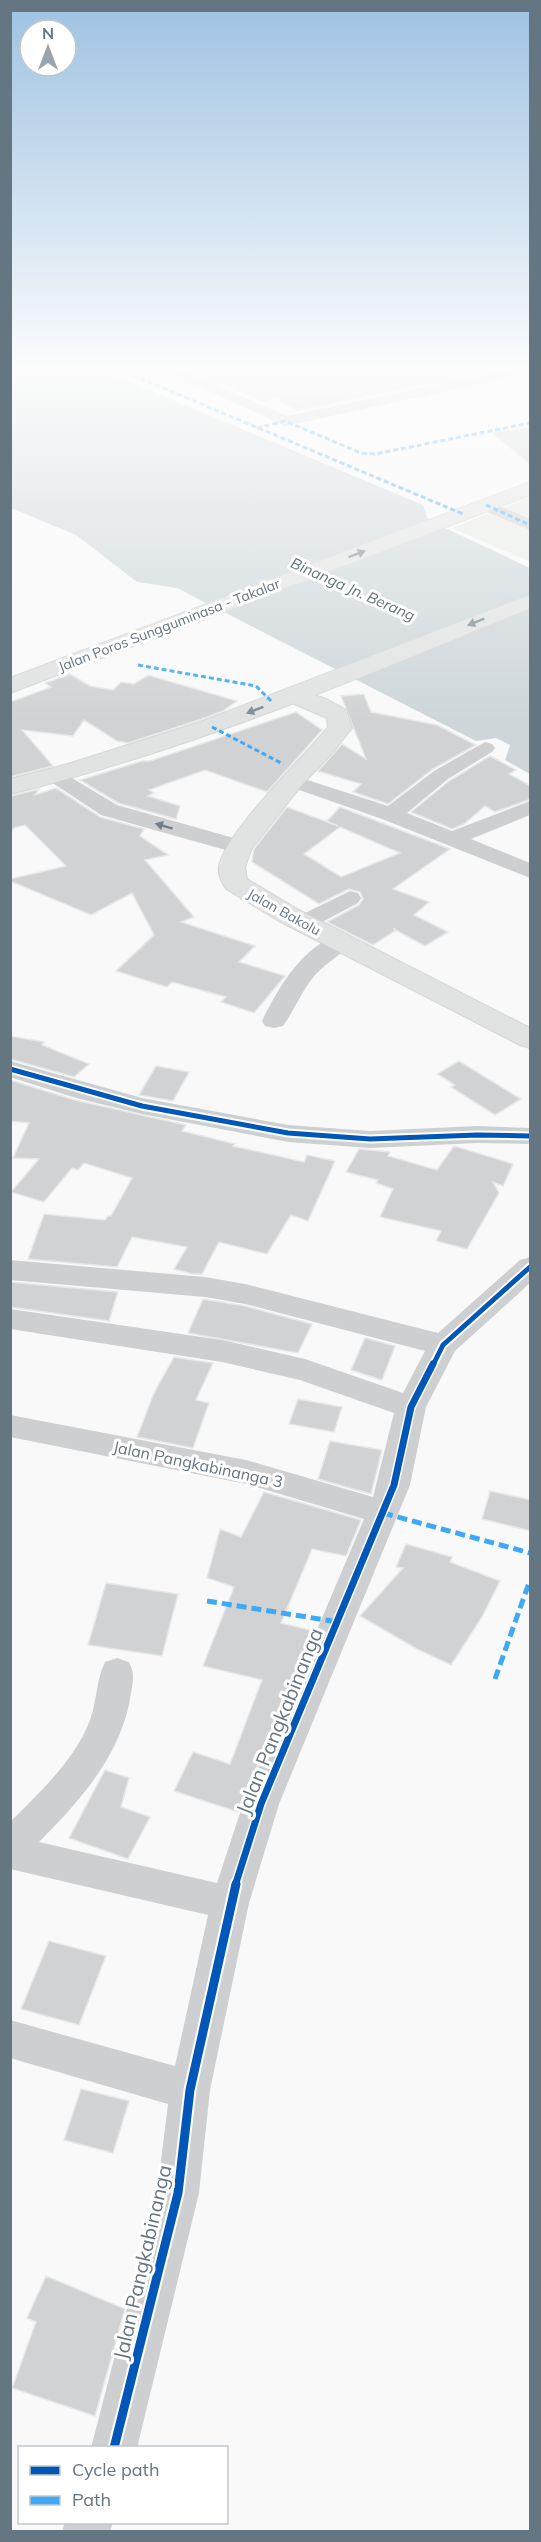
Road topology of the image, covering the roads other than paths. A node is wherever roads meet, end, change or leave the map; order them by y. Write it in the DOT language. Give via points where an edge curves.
graph roads {
  1 [pos="531,488"];
  2 [pos="486,505"];
  3 [pos="531,525"];
  4 [pos="531,601"];
  5 [pos="10,686"];
  6 [pos="302,692"];
  7 [pos="485,748"];
  8 [pos="55,776"];
  9 [pos="292,781"];
  10 [pos="10,787"];
  11 [pos="531,807"];
  12 [pos="390,814"];
  13 [pos="453,839"];
  14 [pos="232,845"];
  15 [pos="531,871"];
  16 [pos="350,898"];
  17 [pos="303,923"];
  18 [pos="333,947"];
  19 [pos="274,1021"];
  20 [pos="531,1039"];
  21 [pos="10,1069"];
  22 [pos="531,1136"];
  23 [pos="531,1267"];
  24 [pos="10,1270"];
  25 [pos="10,1319"];
  26 [pos="443,1345"];
  27 [pos="411,1407"];
  28 [pos="10,1426"];
  29 [pos="383,1513"];
  30 [pos="117,1672"];
  31 [pos="10,1847"];
  32 [pos="10,1852"];
  33 [pos="230,1903"];
  34 [pos="10,2039"];
  35 [pos="190,2090"];
  36 [pos="115,2446"];
  1 -- 2 [label="main road, Jalan Poros Sungguminasa - Takalar"];
  2 -- 3 [label="street"];
  5 -- 2 [label="main road, Jalan Poros Sungguminasa - Takalar, one-way"];
  4 -- 6 [label="main road, one-way"];
  6 -- 8 [label="main road, one-way" via="149,750"];
  6 -- 9 [label="main road, Jalan Bakolu" via="340,720 336,735"];
  7 -- 12 [label="street"];
  8 -- 10 [label="main road"];
  14 -- 8 [label="street, one-way" via="109,810"];
  9 -- 12 [label="street"];
  9 -- 14 [label="main road, Jalan Bakolu"];
  11 -- 13 [label="street"];
  12 -- 13 [label="street"];
  13 -- 15 [label="street"];
  14 -- 17 [label="main road, Jalan Bakolu" via="235,883"];
  16 -- 17 [label="street"];
  17 -- 18 [label="main road, Jalan Bakolu"];
  18 -- 19 [label="street" via="295,983"];
  18 -- 20 [label="main road, Jalan Bakolu"];
  21 -- 22 [label="street" via="78,1090 245,1128 320,1138 372,1140 471,1133"];
  23 -- 26 [label="street, Jalan Pangkabinanga"];
  24 -- 26 [label="street" via="205,1287"];
  25 -- 27 [label="street" via="222,1351 305,1370"];
  26 -- 27 [label="street, Jalan Pangkabinanga"];
  27 -- 29 [label="street, Jalan Pangkabinanga" via="394,1485"];
  28 -- 29 [label="street, Jalan Pangkabinanga 3" via="252,1473"];
  29 -- 33 [label="street, Jalan Pangkabinanga" via="261,1804"];
  30 -- 31 [label="street" via="108,1721 89,1759 65,1792"];
  32 -- 33 [label="street"];
  33 -- 35 [label="street, Jalan Pangkabinanga"];
  34 -- 35 [label="street"];
  35 -- 36 [label="street, Jalan Pangkabinanga" via="178,2193"];
}
